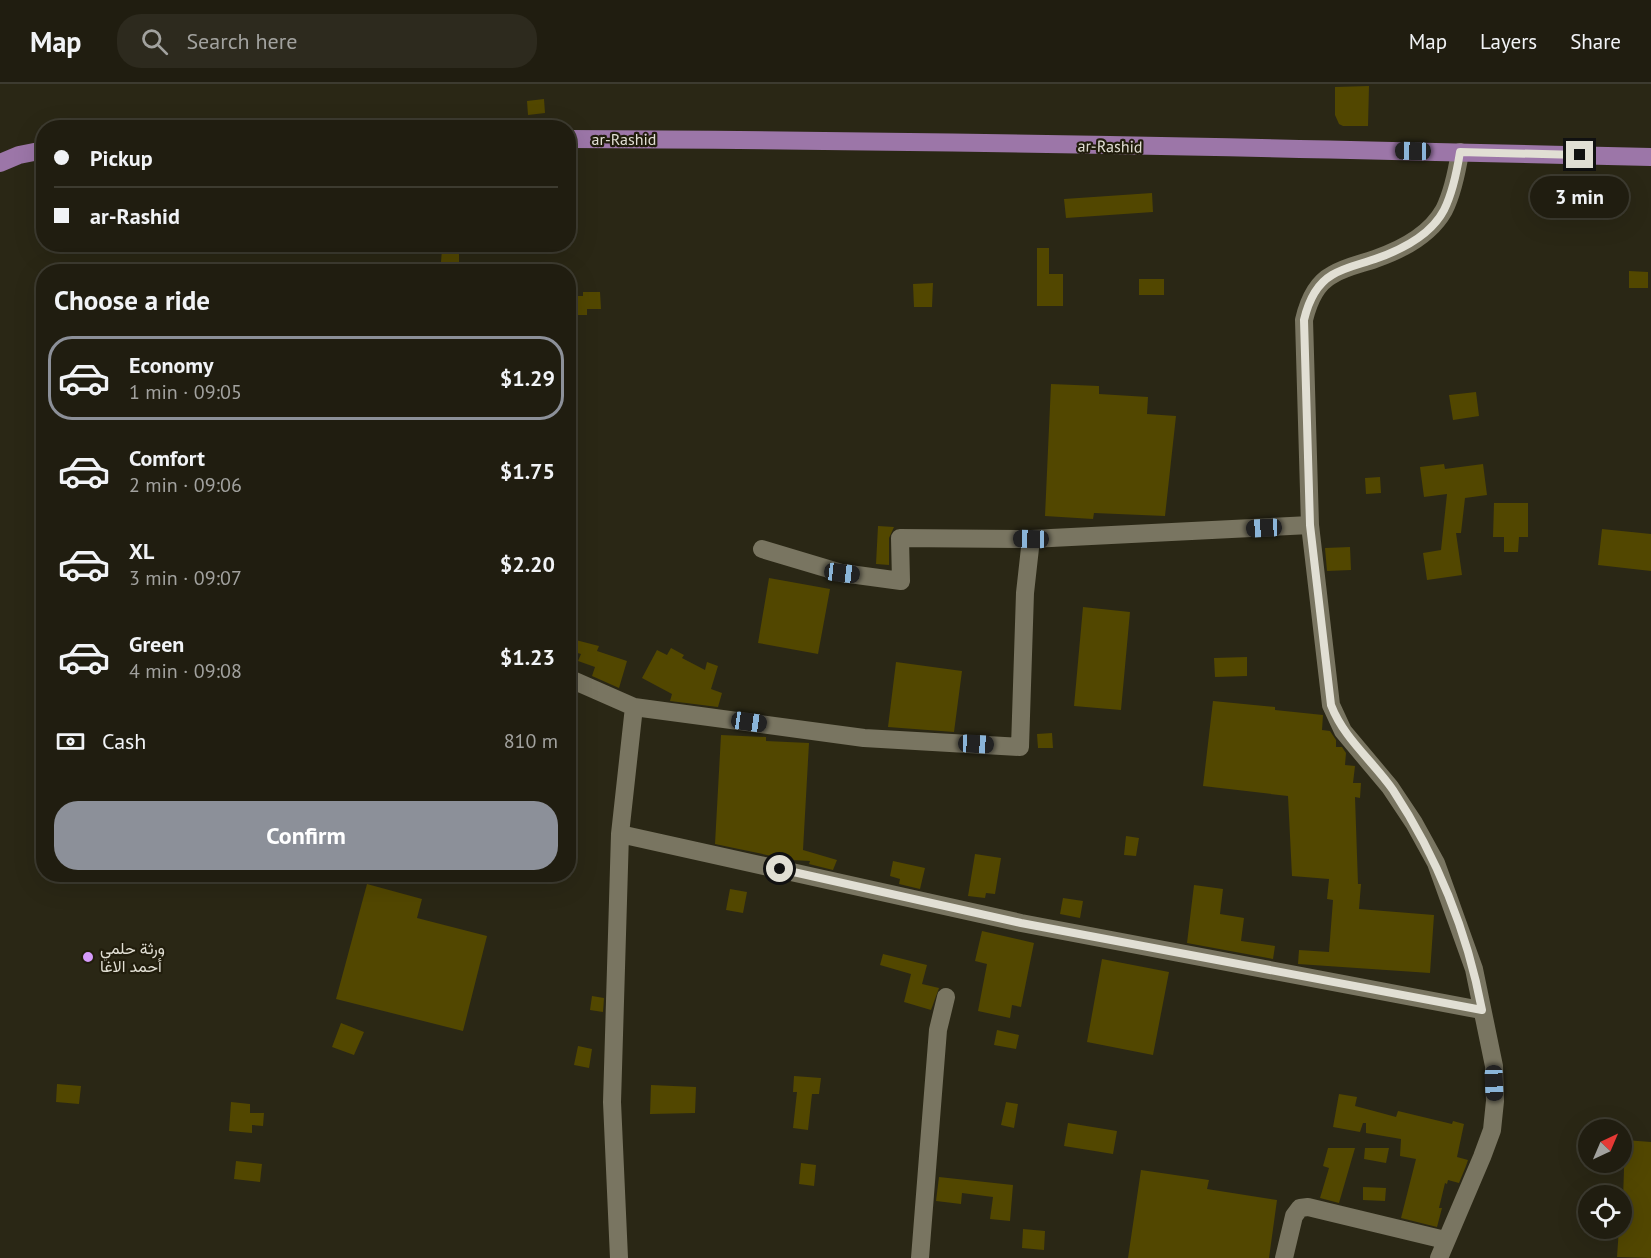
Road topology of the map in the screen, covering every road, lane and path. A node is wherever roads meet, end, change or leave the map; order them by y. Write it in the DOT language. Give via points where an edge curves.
graph roads {
  1 [pos="576,139"];
  2 [pos="36,152"];
  3 [pos="1460,152"];
  4 [pos="1651,157"];
  5 [pos="0,164"];
  6 [pos="1310,525"];
  7 [pos="1031,539"];
  8 [pos="762,549"];
  9 [pos="576,682"];
  10 [pos="634,707"];
  11 [pos="620,834"];
  12 [pos="946,997"];
  13 [pos="1482,1010"];
  14 [pos="1445,1240"];
  15 [pos="619,1258"];
  16 [pos="920,1258"];
  17 [pos="1284,1258"];
  18 [pos="1439,1258"];
  1 -- 3 [label="main road, ar-Rashid"];
  2 -- 5 [label="main road"];
  3 -- 4 [label="main road, ar-Rashid"];
  3 -- 6 [label="street" via="1444,210 1417,240 1330,275 1308,302 1304,320"];
  6 -- 7 [label="street"];
  6 -- 13 [label="street" via="1331,705 1343,731 1390,787 1436,863 1474,969"];
  7 -- 8 [label="street" via="900,537 901,580 842,573"];
  7 -- 10 [label="street" via="1025,593 1020,747 864,738"];
  9 -- 10 [label="street"];
  10 -- 11 [label="street"];
  11 -- 13 [label="street" via="1021,923"];
  11 -- 15 [label="street" via="612,1102"];
  12 -- 16 [label="street" via="939,1030"];
  13 -- 14 [label="street" via="1494,1066 1492,1130"];
  14 -- 17 [label="street" via="1308,1207 1300,1208 1294,1216"];
  14 -- 18 [label="street"];
}
